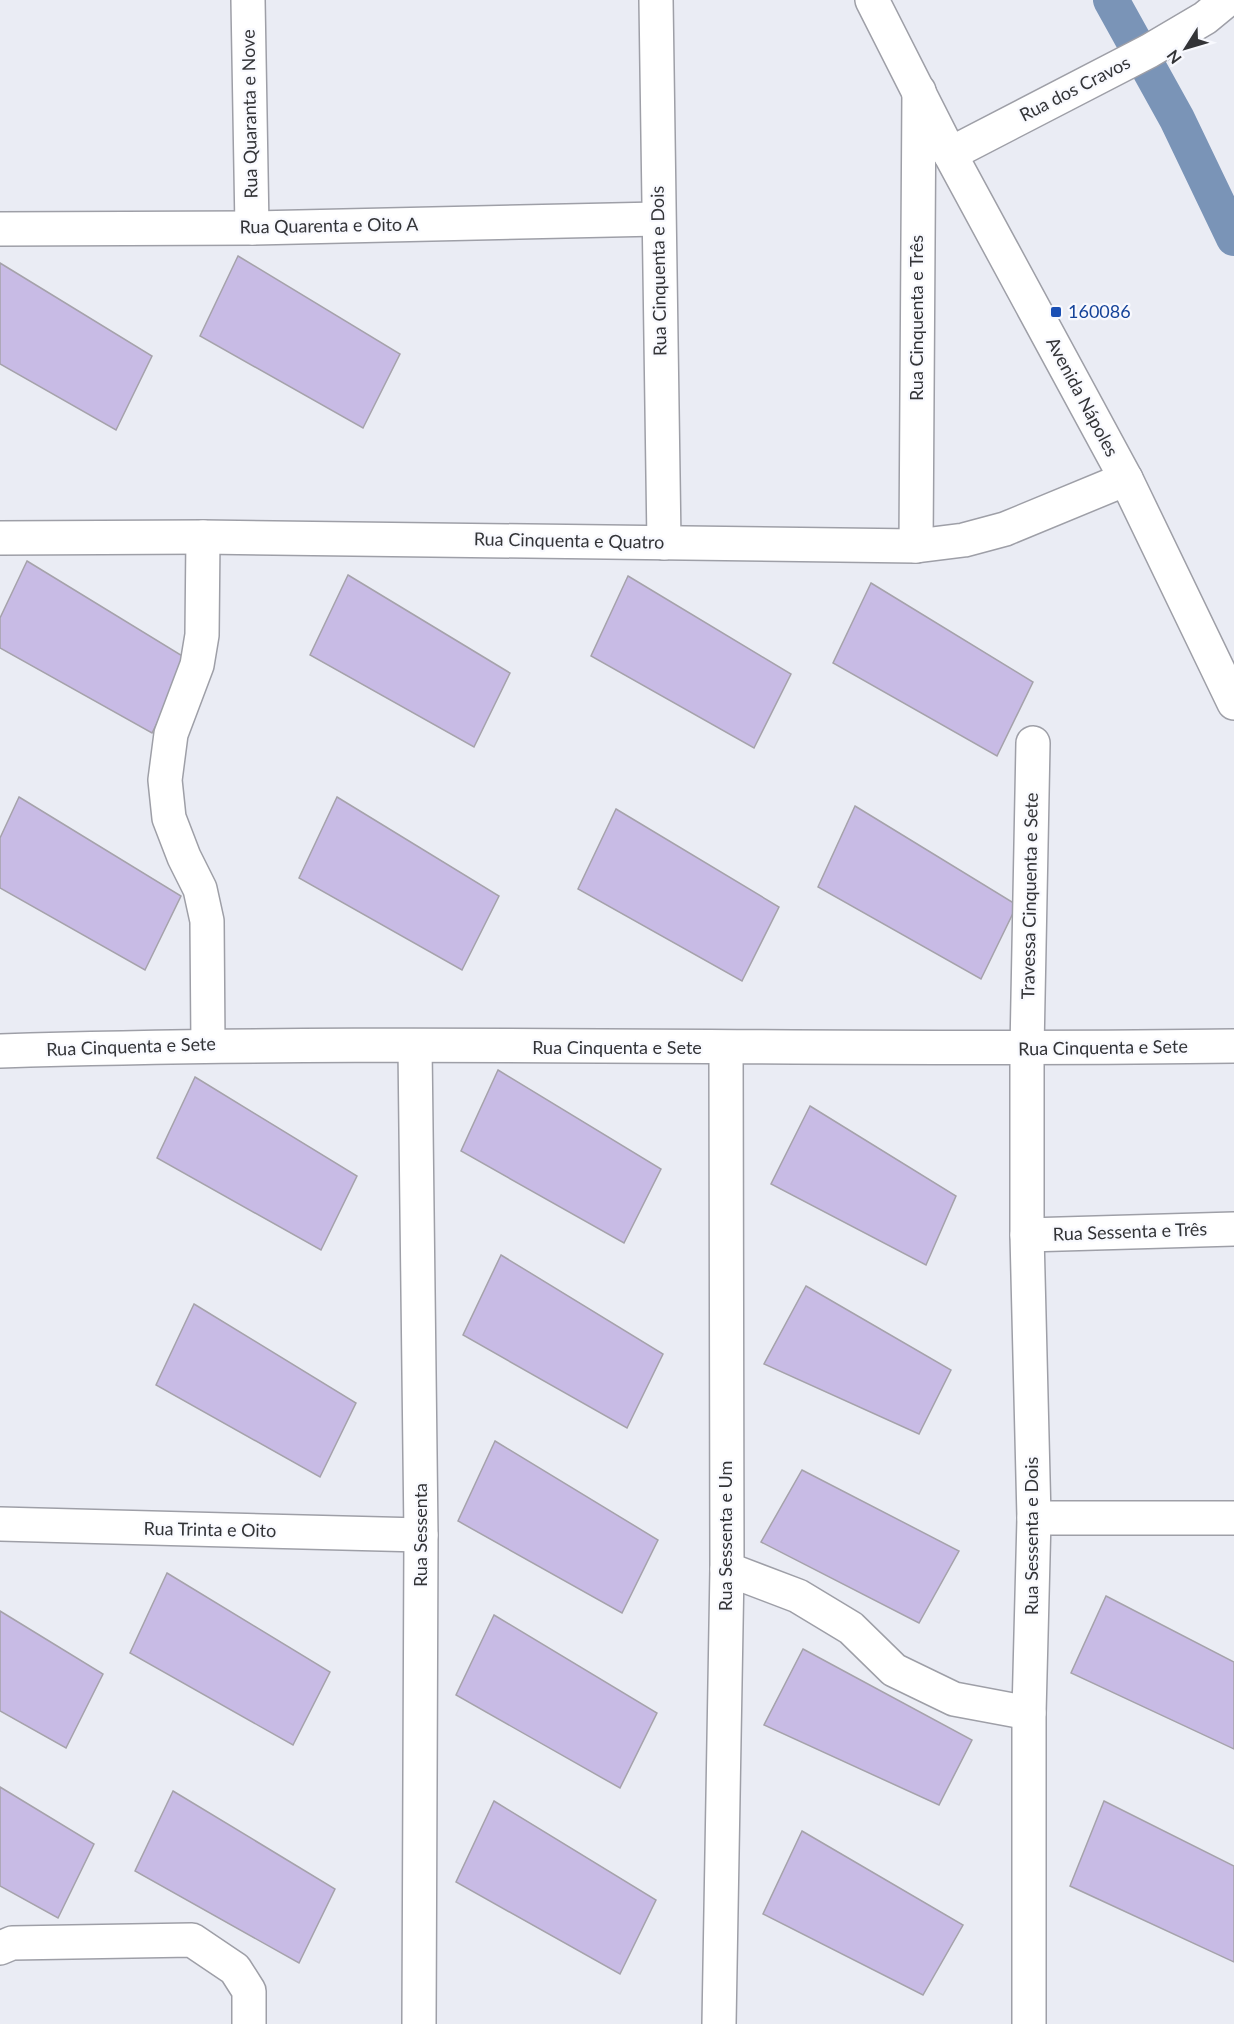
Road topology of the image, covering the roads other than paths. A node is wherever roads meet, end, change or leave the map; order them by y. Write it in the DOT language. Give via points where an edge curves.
graph roads {
  1 [pos="248,0"];
  2 [pos="656,0"];
  3 [pos="872,0"];
  4 [pos="1227,0"];
  5 [pos="919,90"];
  6 [pos="950,154"];
  7 [pos="658,219"];
  8 [pos="252,228"];
  9 [pos="0,229"];
  10 [pos="1126,479"];
  11 [pos="203,537"];
  12 [pos="0,538"];
  13 [pos="664,543"];
  14 [pos="916,546"];
  15 [pos="1234,703"];
  16 [pos="1034,743"];
  17 [pos="208,1044"];
  18 [pos="1234,1046"];
  19 [pos="415,1047"];
  20 [pos="726,1048"];
  21 [pos="1027,1049"];
  22 [pos="0,1052"];
  23 [pos="1234,1229"];
  24 [pos="1027,1235"];
  25 [pos="1034,1518"];
  26 [pos="1234,1518"];
  27 [pos="0,1524"];
  28 [pos="421,1535"];
  29 [pos="727,1569"];
  30 [pos="1029,1713"];
  31 [pos="0,1947"];
  32 [pos="249,2024"];
  33 [pos="420,2024"];
  34 [pos="719,2024"];
  35 [pos="1029,2024"];
  1 -- 8 [label="street, Rua Quaranta e Nove"];
  2 -- 7 [label="street, Rua Cinquenta e Dois"];
  3 -- 5 [label="street, Avenida Nápoles"];
  4 -- 6 [label="street, Rua dos Cravos" via="1205,18 1139,57"];
  5 -- 6 [label="street, Avenida Nápoles"];
  5 -- 14 [label="street, Rua Cinquenta e Três"];
  6 -- 10 [label="street, Avenida Nápoles"];
  7 -- 8 [label="street, Rua Quarenta e Oito A"];
  7 -- 13 [label="street, Rua Cinquenta e Dois"];
  8 -- 9 [label="street, Rua Quarenta e Oito A"];
  10 -- 14 [label="street, Rua Cinquenta e Quatro" via="1005,529 964,540"];
  10 -- 15 [label="street, Avenida Nápoles"];
  11 -- 12 [label="street, Rua Cinquenta e Quatro"];
  11 -- 13 [label="street, Rua Cinquenta e Quatro"];
  11 -- 17 [label="street" via="202,635 197,665 171,734 165,780 170,818 200,889 207,921"];
  13 -- 14 [label="street, Rua Cinquenta e Quatro"];
  16 -- 21 [label="street, Travessa Cinquenta e Sete"];
  17 -- 19 [label="street, Rua Cinquenta e Sete"];
  17 -- 22 [label="street, Rua Cinquenta e Sete"];
  18 -- 21 [label="street, Rua Cinquenta e Sete"];
  19 -- 20 [label="street, Rua Cinquenta e Sete"];
  19 -- 28 [label="street, Rua Sessenta"];
  20 -- 21 [label="street, Rua Cinquenta e Sete"];
  20 -- 29 [label="street, Rua Sessenta e Um"];
  21 -- 24 [label="street, Rua Sessenta e Dois"];
  23 -- 24 [label="street, Rua Sessenta e Três"];
  24 -- 25 [label="street, Rua Sessenta e Dois"];
  25 -- 26 [label="street"];
  25 -- 30 [label="street, Rua Sessenta e Dois"];
  27 -- 28 [label="street, Rua Trinta e Oito"];
  28 -- 33 [label="street, Rua Sessenta"];
  29 -- 30 [label="street" via="798,1596 851,1628 894,1670 954,1699"];
  29 -- 34 [label="street, Rua Sessenta e Um"];
  30 -- 35 [label="street, Rua Sessenta e Dois"];
  31 -- 32 [label="street" via="12,1943 192,1940 235,1969 249,1991"];
}
